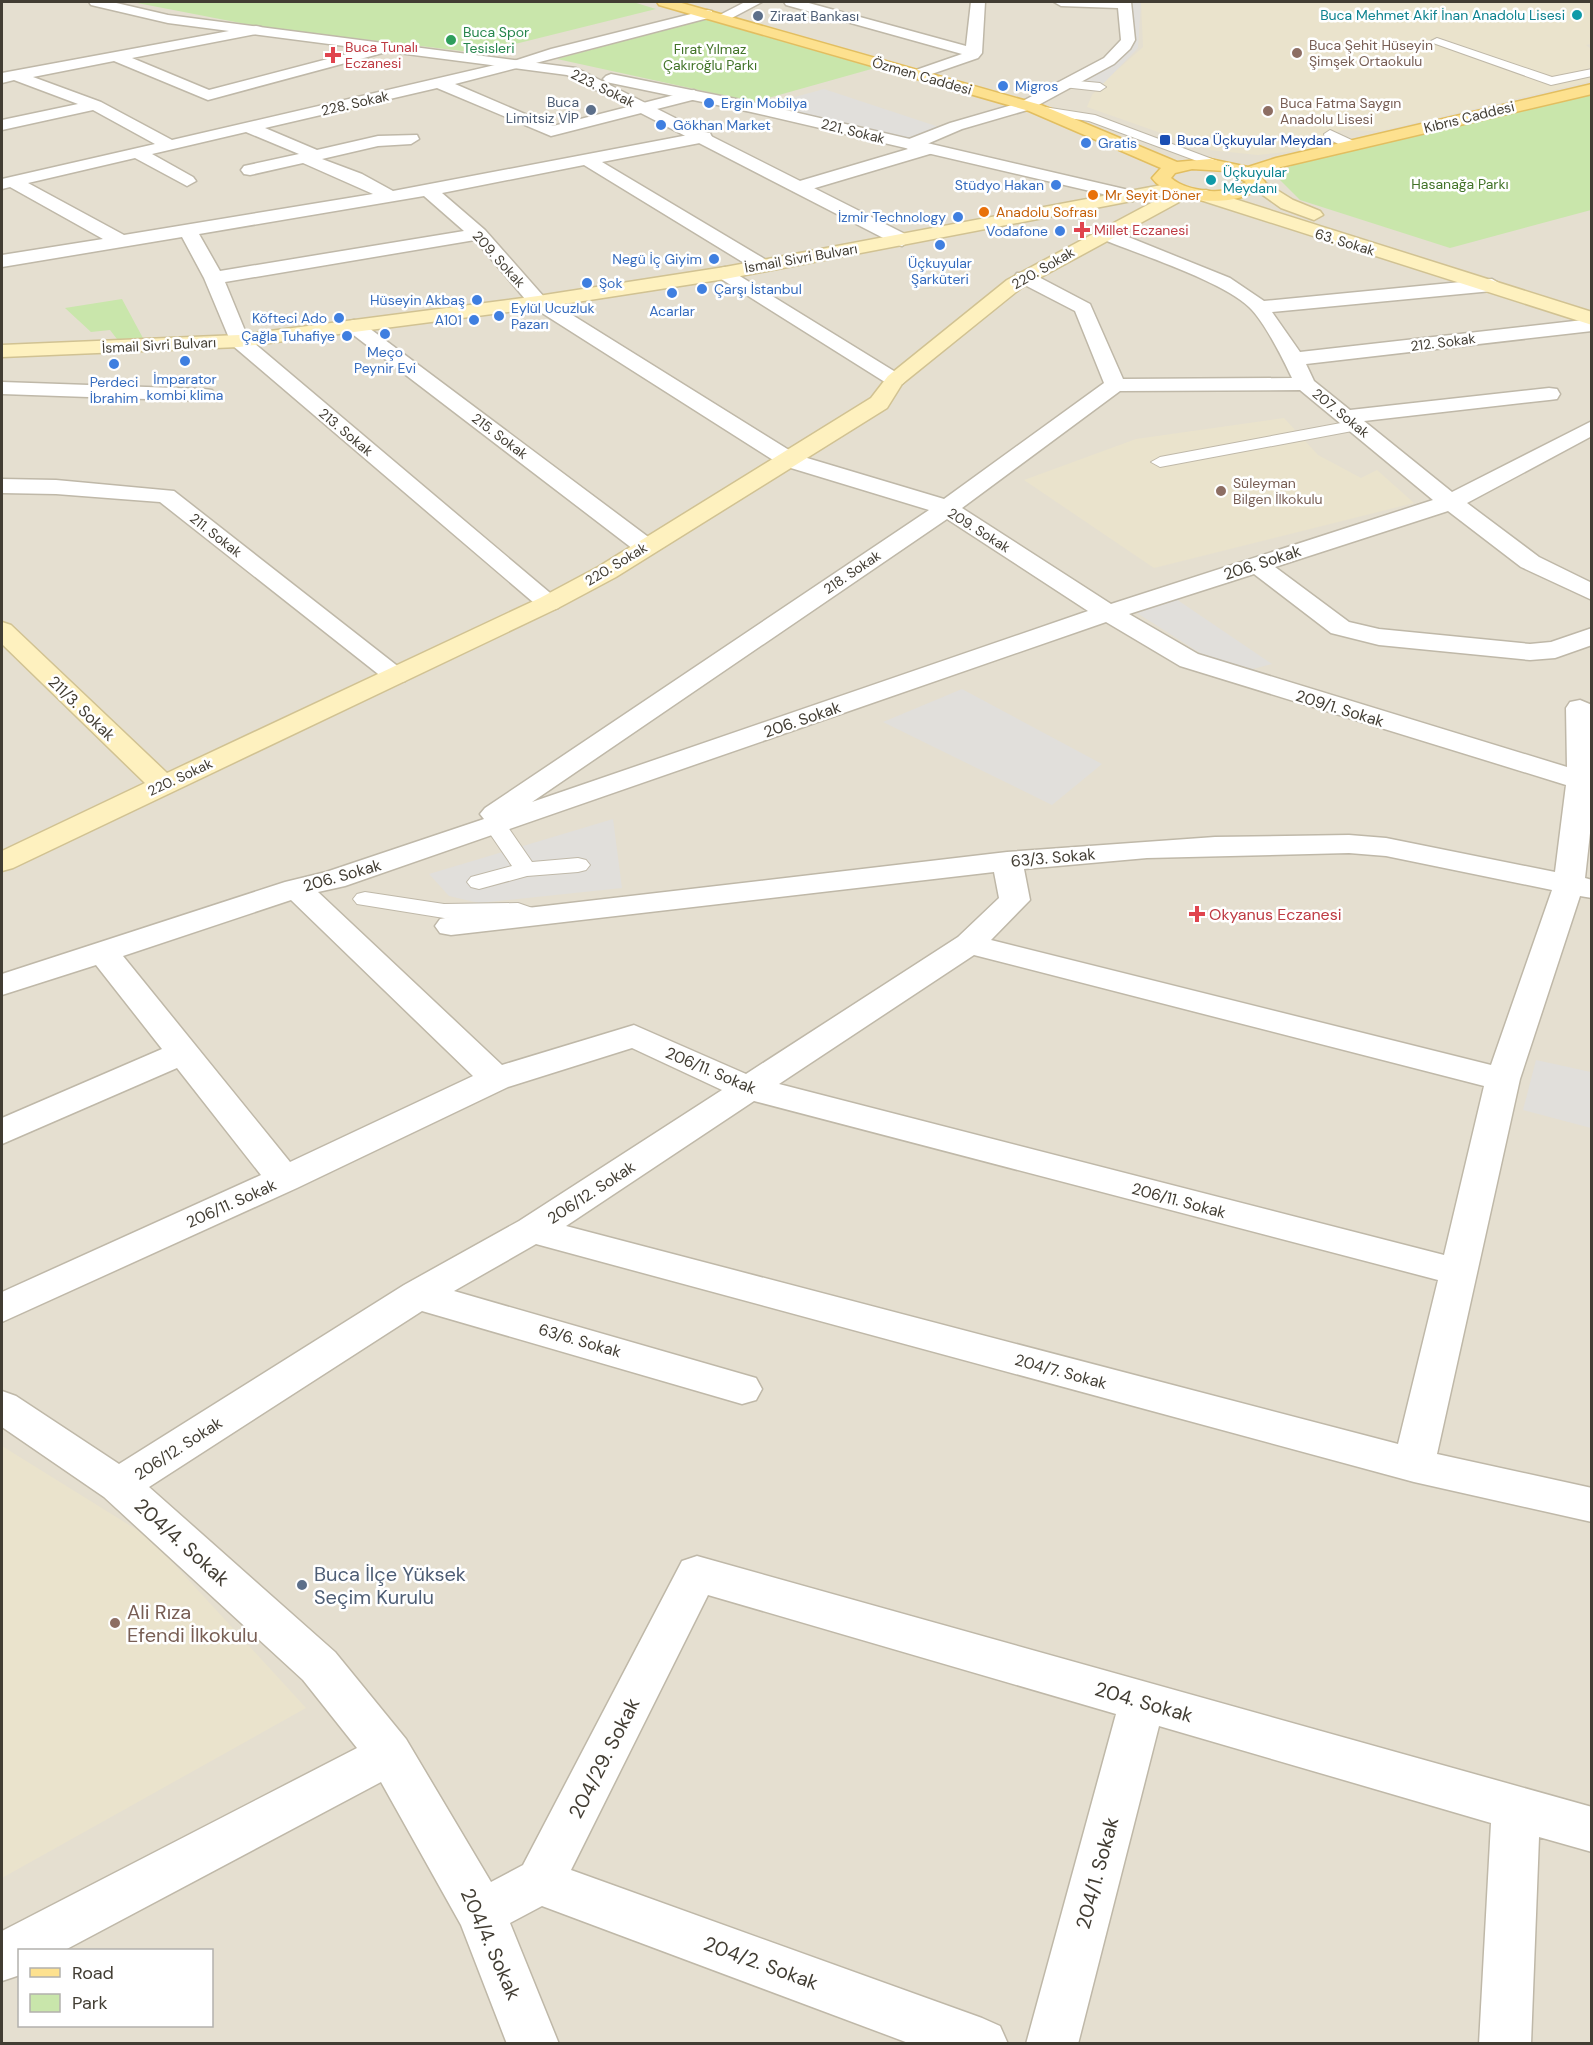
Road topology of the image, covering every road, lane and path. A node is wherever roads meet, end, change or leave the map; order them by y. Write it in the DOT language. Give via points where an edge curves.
graph roads {
  1 [pos="96,2"];
  2 [pos="664,2"];
  3 [pos="755,2"];
  4 [pos="791,2"];
  5 [pos="978,2"];
  6 [pos="1061,2"];
  7 [pos="1124,3"];
  8 [pos="714,16"];
  9 [pos="256,30"];
  10 [pos="1437,41"];
  11 [pos="385,48"];
  12 [pos="975,53"];
  13 [pos="116,57"];
  14 [pos="521,64"];
  15 [pos="2,66"];
  16 [pos="571,71"];
  17 [pos="1592,72"];
  18 [pos="918,74"];
  19 [pos="9,77"];
  20 [pos="439,83"];
  21 [pos="1067,84"];
  22 [pos="1100,87"];
  23 [pos="1592,89"];
  24 [pos="694,95"];
  25 [pos="95,105"];
  26 [pos="1025,105"];
  27 [pos="646,109"];
  28 [pos="1044,111"];
  29 [pos="2,125"];
  30 [pos="250,128"];
  31 [pos="1330,134"];
  32 [pos="704,137"];
  33 [pos="411,139"];
  34 [pos="170,145"];
  35 [pos="1353,146"];
  36 [pos="918,147"];
  37 [pos="138,153"];
  38 [pos="310,157"];
  39 [pos="586,159"];
  40 [pos="1192,164"];
  41 [pos="1276,164"];
  42 [pos="1226,166"];
  43 [pos="1174,167"];
  44 [pos="250,170"];
  45 [pos="1252,178"];
  46 [pos="187,181"];
  47 [pos="7,183"];
  48 [pos="799,187"];
  49 [pos="428,190"];
  50 [pos="1186,191"];
  51 [pos="390,196"];
  52 [pos="1133,196"];
  53 [pos="1058,211"];
  54 [pos="187,229"];
  55 [pos="479,234"];
  56 [pos="1105,234"];
  57 [pos="119,240"];
  58 [pos="902,240"];
  59 [pos="2,261"];
  60 [pos="761,265"];
  61 [pos="725,273"];
  62 [pos="1024,277"];
  63 [pos="214,278"];
  64 [pos="1491,285"];
  65 [pos="538,302"];
  66 [pos="1261,307"];
  67 [pos="1592,319"];
  68 [pos="1592,325"];
  69 [pos="354,326"];
  70 [pos="239,341"];
  71 [pos="2,351"];
  72 [pos="1293,359"];
  73 [pos="895,380"];
  74 [pos="1305,384"];
  75 [pos="1115,385"];
  76 [pos="2,388"];
  77 [pos="204,395"];
  78 [pos="1563,405"];
  79 [pos="1351,421"];
  80 [pos="789,460"];
  81 [pos="1160,462"];
  82 [pos="2,486"];
  83 [pos="1451,502"];
  84 [pos="947,508"];
  85 [pos="646,547"];
  86 [pos="1256,564"];
  87 [pos="1592,593"];
  88 [pos="549,603"];
  89 [pos="1108,613"];
  90 [pos="2,630"];
  91 [pos="1592,636"];
  92 [pos="396,675"];
  93 [pos="1580,708"];
  94 [pos="1581,780"];
  95 [pos="163,785"];
  96 [pos="495,825"];
  97 [pos="460,838"];
  98 [pos="1006,861"];
  99 [pos="2,862"];
  100 [pos="578,865"];
  101 [pos="526,868"];
  102 [pos="479,882"];
  103 [pos="1580,887"];
  104 [pos="296,888"];
  105 [pos="365,899"];
  106 [pos="536,917"];
  107 [pos="451,926"];
  108 [pos="969,944"];
  109 [pos="102,951"];
  110 [pos="2,984"];
  111 [pos="184,1052"];
  112 [pos="496,1079"];
  113 [pos="1503,1079"];
  114 [pos="748,1088"];
  115 [pos="2,1132"];
  116 [pos="284,1179"];
  117 [pos="532,1230"];
  118 [pos="1458,1272"];
  119 [pos="417,1295"];
  120 [pos="2,1308"];
  121 [pos="742,1389"];
  122 [pos="2,1407"];
  123 [pos="1414,1465"];
  124 [pos="119,1485"];
  125 [pos="1592,1505"];
  126 [pos="697,1574"];
  127 [pos="1142,1702"];
  128 [pos="390,1754"];
  129 [pos="1516,1809"];
  130 [pos="1592,1830"];
  131 [pos="540,1882"];
  132 [pos="481,1912"];
  133 [pos="2,1957"];
  134 [pos="533,2043"];
  135 [pos="982,2043"];
  136 [pos="1052,2043"];
  137 [pos="1505,2043"];
  1 -- 9 [label="street, 223. Sokak" via="168,19"];
  2 -- 8 [label="main road, Özmen Caddesi"];
  3 -- 8 [label="street, 228. Sokak"];
  4 -- 12 [label="street"];
  5 -- 12 [label="street"];
  6 -- 7 [label="street"];
  7 -- 21 [label="street" via="1129,31 1125,46 1109,61"];
  8 -- 14 [label="street, 228. Sokak" via="556,52"];
  8 -- 18 [label="main road, Özmen Caddesi"];
  9 -- 11 [label="street, 223. Sokak"];
  9 -- 13 [label="street"];
  10 -- 17 [label="lane" via="1551,81"];
  11 -- 13 [label="street" via="208,95"];
  11 -- 14 [label="street, 223. Sokak"];
  12 -- 18 [label="street"];
  13 -- 19 [label="street"];
  14 -- 16 [label="street, 223. Sokak"];
  14 -- 20 [label="street, 228. Sokak"];
  15 -- 19 [label="street"];
  16 -- 24 [label="street, 221. Sokak"];
  16 -- 27 [label="street, 223. Sokak"];
  18 -- 26 [label="main road, Özmen Caddesi"];
  19 -- 25 [label="street"];
  20 -- 27 [label="street" via="551,131"];
  20 -- 30 [label="street, 228. Sokak"];
  21 -- 22 [label="lane"];
  21 -- 26 [label="street"];
  23 -- 35 [label="main road, Kıbrıs Caddesi"];
  24 -- 27 [label="street"];
  24 -- 36 [label="street, 221. Sokak"];
  25 -- 29 [label="street"];
  25 -- 34 [label="street"];
  26 -- 28 [label="main road, Özmen Caddesi"];
  26 -- 36 [label="street" via="956,126"];
  27 -- 32 [label="street, 223. Sokak"];
  28 -- 40 [label="main road"];
  28 -- 42 [label="lane" via="1091,118"];
  28 -- 43 [label="main road, Özmen Caddesi"];
  30 -- 34 [label="street, 228. Sokak"];
  30 -- 38 [label="street"];
  31 -- 35 [label="lane"];
  32 -- 39 [label="street"];
  32 -- 48 [label="street, 223. Sokak"];
  33 -- 38 [label="street" via="378,141"];
  34 -- 37 [label="street, 228. Sokak"];
  35 -- 41 [label="main road, Kıbrıs Caddesi"];
  36 -- 48 [label="street"];
  36 -- 52 [label="street, 221. Sokak"];
  37 -- 46 [label="street"];
  37 -- 47 [label="street, 228. Sokak"];
  38 -- 44 [label="street"];
  38 -- 51 [label="street"];
  39 -- 49 [label="street"];
  39 -- 60 [label="street"];
  40 -- 42 [label="main road"];
  40 -- 43 [label="main road"];
  41 -- 42 [label="main road, Kıbrıs Caddesi"];
  41 -- 45 [label="main road, Kıbrıs Caddesi"];
  42 -- 45 [label="main road"];
  43 -- 50 [label="main road" via="1162,173 1161,178"];
  45 -- 50 [label="main road, Kıbrıs Caddesi" via="1244,191"];
  45 -- 64 [label="main road, 63. Sokak" via="1287,204"];
  47 -- 57 [label="street"];
  48 -- 58 [label="street, 223. Sokak"];
  49 -- 51 [label="street"];
  49 -- 55 [label="street, 209. Sokak"];
  50 -- 52 [label="main road, İsmail Sivri Bulvarı"];
  50 -- 56 [label="main road, 220. Sokak"];
  50 -- 64 [label="main road, 63. Sokak"];
  51 -- 54 [label="street"];
  52 -- 53 [label="main road, İsmail Sivri Bulvarı"];
  53 -- 56 [label="main road" via="1091,218 1099,222"];
  53 -- 58 [label="main road, İsmail Sivri Bulvarı"];
  54 -- 57 [label="street"];
  54 -- 63 [label="street, 213. Sokak"];
  55 -- 63 [label="street"];
  55 -- 65 [label="street, 209. Sokak"];
  56 -- 62 [label="main road, 220. Sokak"];
  56 -- 66 [label="street, 207. Sokak" via="1223,282"];
  57 -- 59 [label="street"];
  58 -- 60 [label="main road, İsmail Sivri Bulvarı"];
  60 -- 61 [label="main road, İsmail Sivri Bulvarı"];
  61 -- 65 [label="main road, İsmail Sivri Bulvarı"];
  61 -- 73 [label="street"];
  62 -- 73 [label="main road, 220. Sokak"];
  62 -- 75 [label="street" via="1083,308"];
  63 -- 70 [label="street, 213. Sokak"];
  64 -- 66 [label="street"];
  64 -- 67 [label="main road, 63. Sokak"];
  65 -- 69 [label="main road, İsmail Sivri Bulvarı"];
  65 -- 80 [label="street, 209. Sokak"];
  66 -- 72 [label="street, 207. Sokak"];
  68 -- 72 [label="street, 212. Sokak"];
  69 -- 70 [label="main road, İsmail Sivri Bulvarı"];
  69 -- 85 [label="street, 215. Sokak"];
  70 -- 71 [label="main road, İsmail Sivri Bulvarı"];
  70 -- 88 [label="street, 213. Sokak"];
  72 -- 74 [label="street, 207. Sokak"];
  73 -- 80 [label="main road, 220. Sokak" via="879,403"];
  74 -- 75 [label="street"];
  74 -- 79 [label="street, 207. Sokak"];
  75 -- 84 [label="street, 218. Sokak"];
  76 -- 77 [label="street"];
  78 -- 79 [label="street"];
  78 -- 83 [label="street, 206. Sokak"];
  79 -- 81 [label="lane"];
  79 -- 83 [label="street, 207. Sokak"];
  80 -- 84 [label="street, 209. Sokak"];
  80 -- 85 [label="main road, 220. Sokak"];
  82 -- 92 [label="street, 211. Sokak" via="166,496"];
  83 -- 86 [label="street, 206. Sokak"];
  83 -- 87 [label="street, 207. Sokak" via="1530,562"];
  84 -- 89 [label="street, 209. Sokak"];
  84 -- 97 [label="street, 218. Sokak"];
  85 -- 88 [label="main road, 220. Sokak"];
  86 -- 89 [label="street, 206. Sokak"];
  86 -- 91 [label="street" via="1340,628 1379,637 1530,652 1555,650"];
  88 -- 92 [label="main road, 220. Sokak"];
  89 -- 94 [label="street, 209/1. Sokak" via="1189,660"];
  89 -- 96 [label="street, 206. Sokak"];
  90 -- 95 [label="main road, 211/3. Sokak"];
  92 -- 95 [label="main road, 220. Sokak"];
  93 -- 94 [label="street"];
  94 -- 103 [label="street"];
  95 -- 99 [label="main road, 220. Sokak"];
  96 -- 97 [label="street, 206. Sokak"];
  96 -- 101 [label="lane"];
  97 -- 104 [label="street, 206. Sokak" via="334,880"];
  98 -- 103 [label="street, 63/3. Sokak" via="1147,849 1349,844 1386,847"];
  98 -- 106 [label="street, 63/3. Sokak"];
  98 -- 108 [label="street, 206/12. Sokak" via="1015,900"];
  100 -- 101 [label="lane"];
  101 -- 102 [label="lane"];
  103 -- 113 [label="street"];
  104 -- 109 [label="street, 206. Sokak"];
  104 -- 112 [label="street"];
  105 -- 106 [label="lane, 63/3. Sokak" via="444,911 518,910"];
  106 -- 107 [label="street, 63/3. Sokak"];
  108 -- 113 [label="street"];
  108 -- 114 [label="street, 206/12. Sokak"];
  109 -- 110 [label="street, 206. Sokak"];
  109 -- 111 [label="street"];
  111 -- 115 [label="street"];
  111 -- 116 [label="street"];
  112 -- 114 [label="street, 206/11. Sokak" via="634,1036"];
  112 -- 116 [label="street, 206/11. Sokak"];
  113 -- 118 [label="street"];
  114 -- 117 [label="street, 206/12. Sokak"];
  114 -- 118 [label="street, 206/11. Sokak"];
  116 -- 120 [label="street, 206/11. Sokak"];
  117 -- 119 [label="street, 206/12. Sokak"];
  117 -- 123 [label="street, 204/7. Sokak"];
  118 -- 123 [label="street"];
  119 -- 121 [label="street, 63/6. Sokak"];
  119 -- 124 [label="street, 206/12. Sokak"];
  122 -- 124 [label="street, 204/4. Sokak"];
  123 -- 125 [label="street, 204/7. Sokak"];
  124 -- 128 [label="street, 204/4. Sokak" via="319,1666"];
  126 -- 127 [label="street, 204. Sokak"];
  126 -- 131 [label="street, 204/29. Sokak"];
  127 -- 129 [label="street, 204. Sokak"];
  127 -- 136 [label="street, 204/1. Sokak"];
  128 -- 132 [label="street, 204/4. Sokak"];
  128 -- 133 [label="street"];
  129 -- 130 [label="street, 204. Sokak"];
  129 -- 137 [label="street"];
  131 -- 132 [label="street"];
  131 -- 135 [label="street, 204/2. Sokak"];
  132 -- 134 [label="street, 204/4. Sokak"];
}
